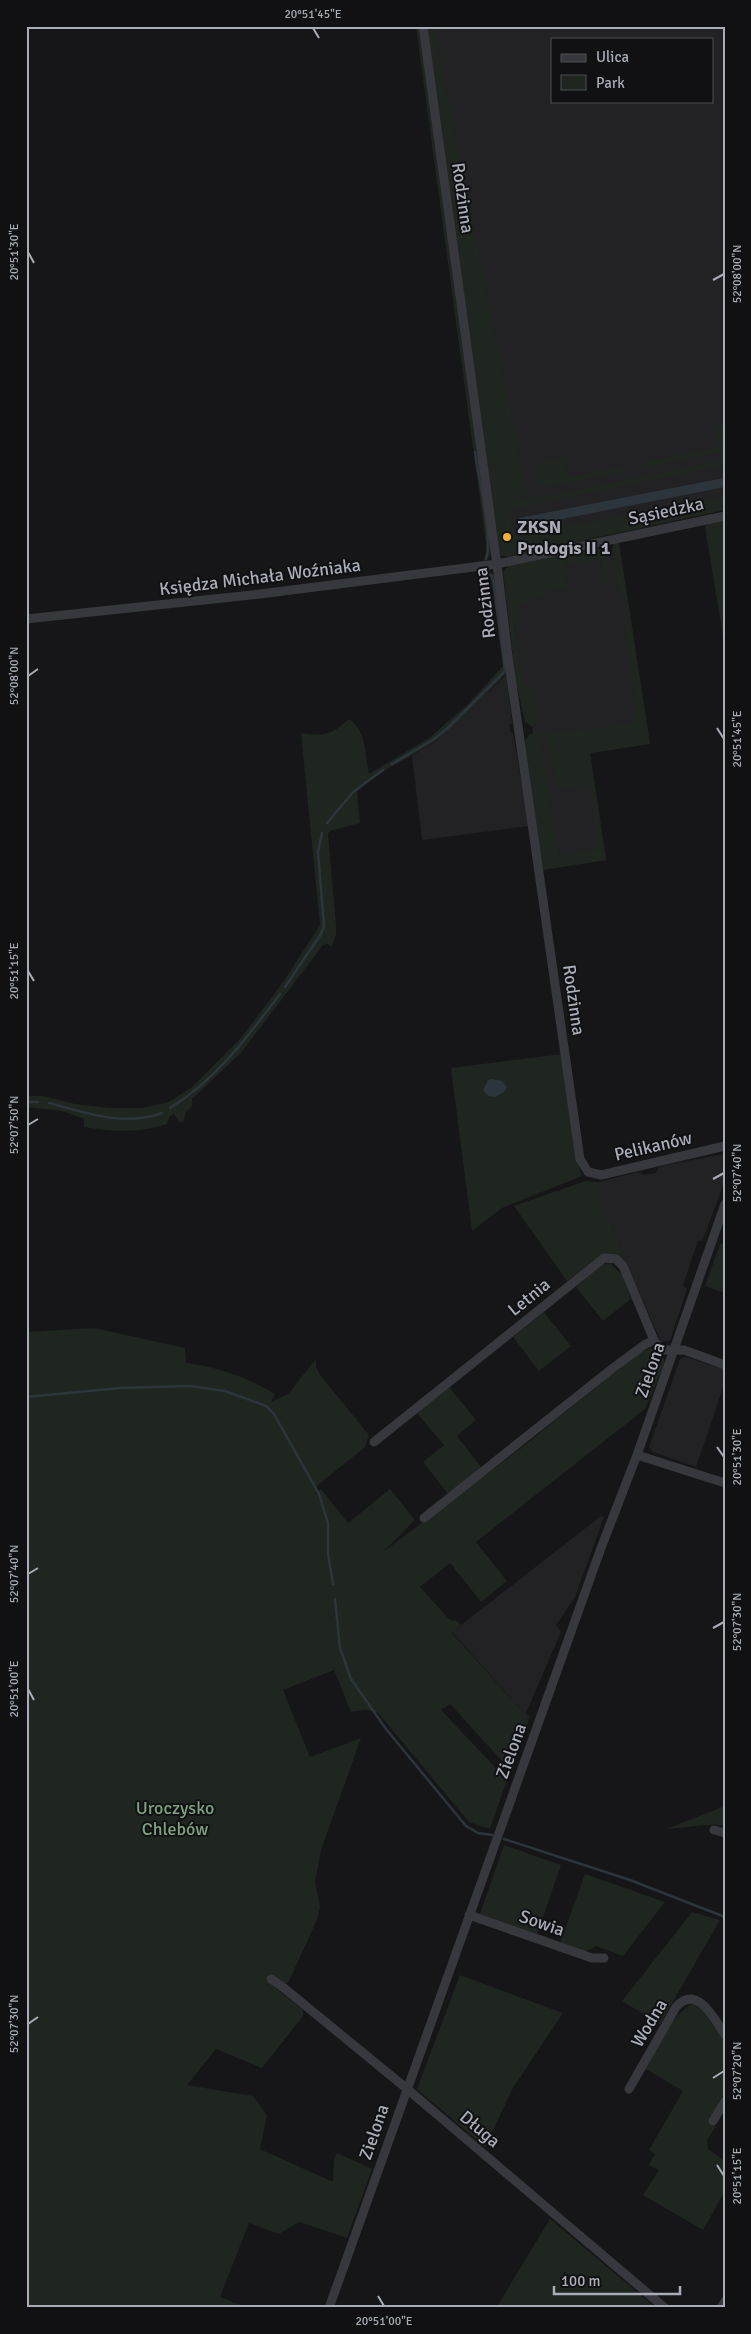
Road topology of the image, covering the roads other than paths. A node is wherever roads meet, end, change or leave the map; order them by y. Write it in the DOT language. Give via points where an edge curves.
graph roads {
  1 [pos="422,26"];
  2 [pos="725,516"];
  3 [pos="497,564"];
  4 [pos="26,619"];
  5 [pos="725,1146"];
  6 [pos="589,1173"];
  7 [pos="725,1204"];
  8 [pos="654,1340"];
  9 [pos="674,1350"];
  10 [pos="725,1365"];
  11 [pos="374,1442"];
  12 [pos="637,1455"];
  13 [pos="725,1483"];
  14 [pos="424,1518"];
  15 [pos="714,1830"];
  16 [pos="725,1833"];
  17 [pos="469,1915"];
  18 [pos="604,1958"];
  19 [pos="271,1979"];
  20 [pos="725,2035"];
  21 [pos="406,2088"];
  22 [pos="629,2089"];
  23 [pos="725,2101"];
  24 [pos="713,2121"];
  25 [pos="725,2301"];
  26 [pos="329,2308"];
  27 [pos="665,2308"];
  28 [pos="721,2308"];
  1 -- 3 [label="street, Rodzinna"];
  2 -- 3 [label="street, Sąsiedzka"];
  3 -- 4 [label="street, Księdza Michała Woźniaka" via="266,594"];
  3 -- 6 [label="street, Rodzinna" via="578,1142 582,1163"];
  5 -- 6 [label="street, Pelikanów" via="601,1175"];
  7 -- 9 [label="street, Zielona"];
  8 -- 9 [label="street" via="661,1350"];
  8 -- 11 [label="street, Letnia" via="623,1266 616,1259 604,1258"];
  8 -- 14 [label="street" via="613,1368"];
  9 -- 10 [label="street" via="684,1350"];
  9 -- 12 [label="street, Zielona"];
  12 -- 13 [label="street"];
  12 -- 17 [label="street, Zielona"];
  15 -- 16 [label="street"];
  17 -- 18 [label="street, Sowia" via="592,1958"];
  17 -- 21 [label="street, Zielona"];
  19 -- 21 [label="street, Długa"];
  20 -- 22 [label="street, Wodna" via="702,2003 686,1999 676,2007"];
  21 -- 26 [label="street, Zielona"];
  21 -- 27 [label="street, Długa"];
  23 -- 24 [label="street"];
  25 -- 28 [label="street"];
}
